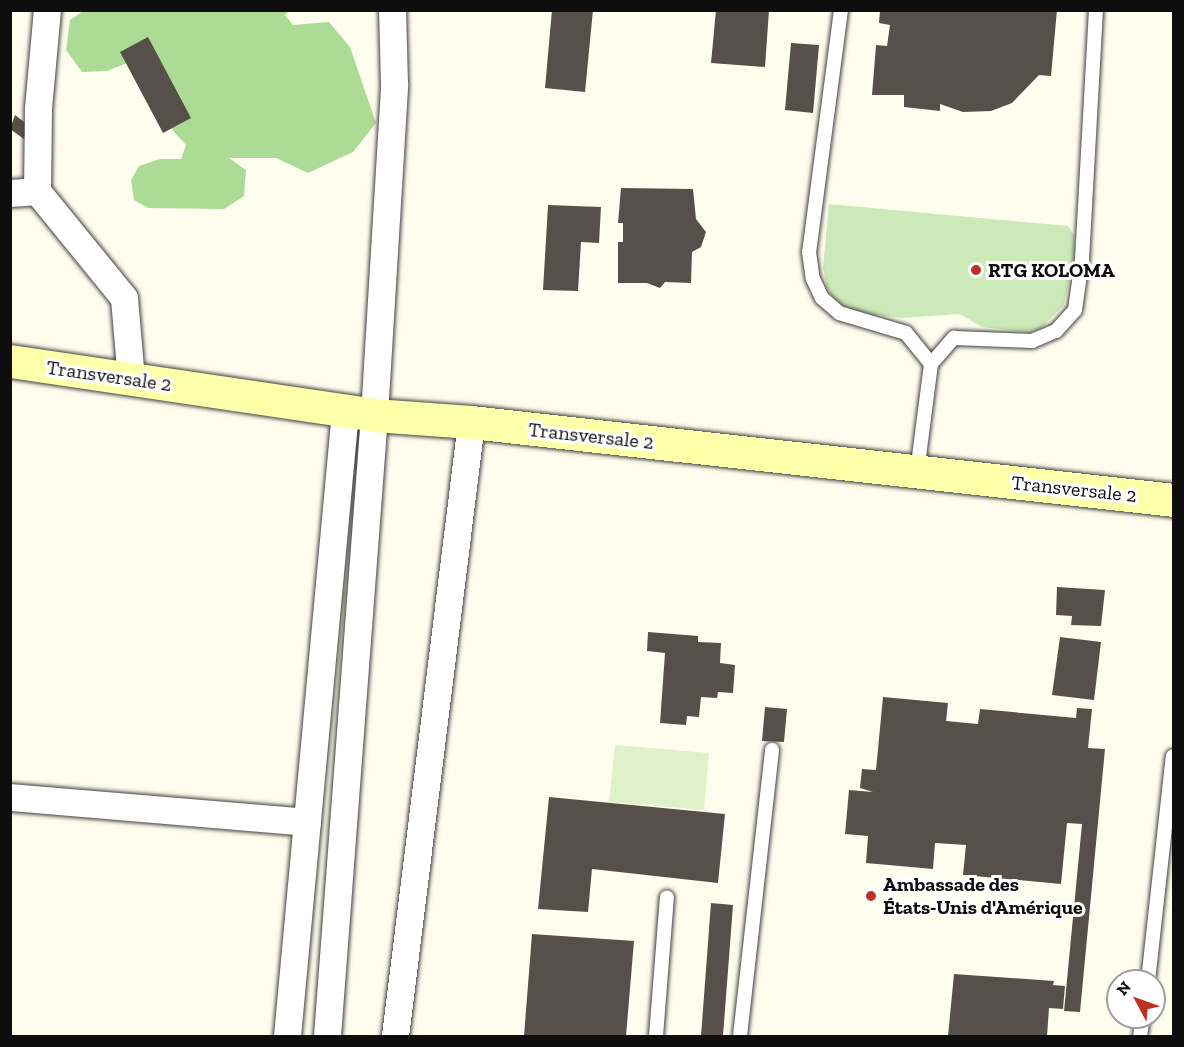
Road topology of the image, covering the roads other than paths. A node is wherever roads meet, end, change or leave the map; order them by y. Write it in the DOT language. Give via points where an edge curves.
graph roads {
  1 [pos="47,10"];
  2 [pos="392,10"];
  3 [pos="841,10"];
  4 [pos="1096,10"];
  5 [pos="24,192"];
  6 [pos="10,361"];
  7 [pos="931,364"];
  8 [pos="131,379"];
  9 [pos="359,413"];
  10 [pos="471,422"];
  11 [pos="917,472"];
  12 [pos="1173,500"];
  13 [pos="772,750"];
  14 [pos="1173,756"];
  15 [pos="10,796"];
  16 [pos="307,822"];
  17 [pos="667,897"];
  18 [pos="1149,969"];
  19 [pos="287,1036"];
  20 [pos="327,1036"];
  21 [pos="395,1036"];
  22 [pos="656,1036"];
  23 [pos="740,1036"];
  1 -- 5 [label="street" via="38,108"];
  2 -- 9 [label="street" via="394,84"];
  3 -- 7 [label="lane" via="809,252 813,279 822,298 839,313 906,333"];
  4 -- 7 [label="lane" via="1082,260 1075,310 1056,331 1032,341 954,338"];
  5 -- 8 [label="street" via="124,298"];
  6 -- 8 [label="main road, Transversale 2"];
  7 -- 11 [label="lane"];
  8 -- 9 [label="main road, Transversale 2"];
  9 -- 10 [label="main road, Transversale 2"];
  9 -- 16 [label="street"];
  9 -- 20 [label="street"];
  10 -- 11 [label="main road, Transversale 2"];
  10 -- 21 [label="street"];
  11 -- 12 [label="main road, Transversale 2"];
  13 -- 23 [label="lane"];
  14 -- 18 [label="lane"];
  15 -- 16 [label="street"];
  16 -- 19 [label="street"];
  17 -- 22 [label="lane"];
}
